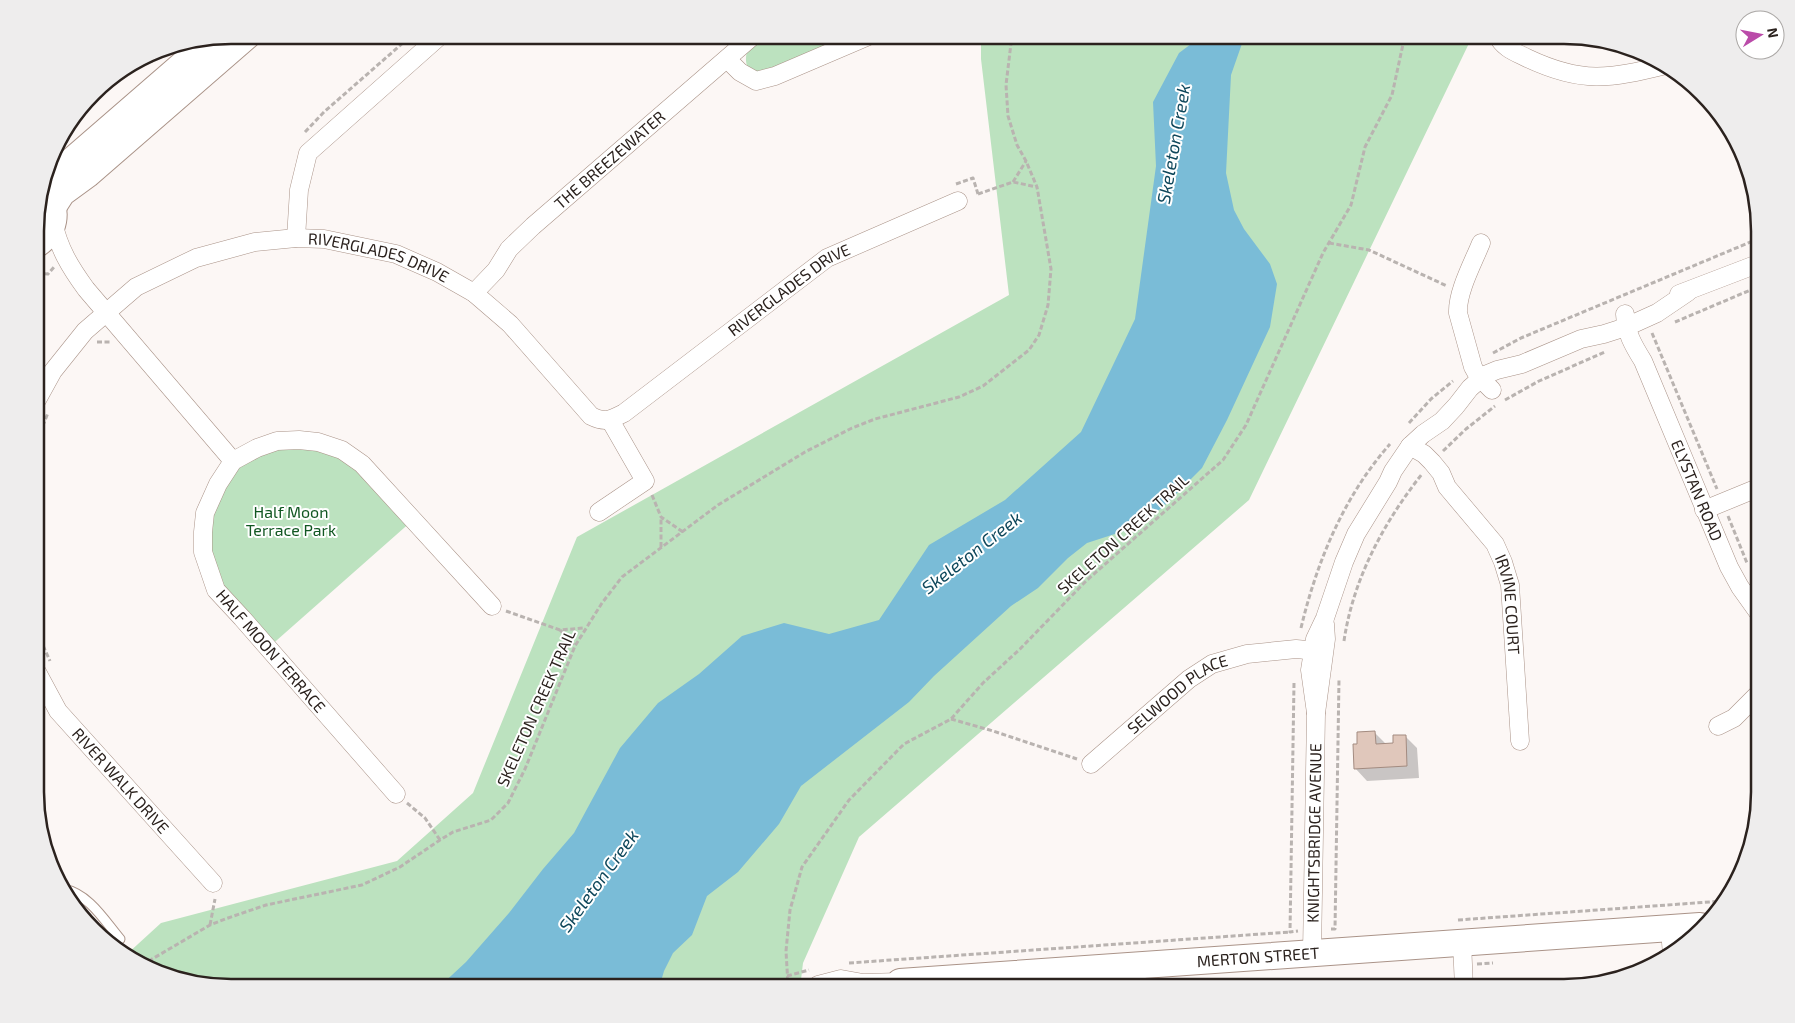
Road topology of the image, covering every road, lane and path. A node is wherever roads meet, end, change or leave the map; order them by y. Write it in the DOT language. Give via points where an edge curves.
graph roads {
  1 [pos="238,44"];
  2 [pos="402,44"];
  3 [pos="430,44"];
  4 [pos="744,44"];
  5 [pos="850,44"];
  6 [pos="1011,44"];
  7 [pos="1403,44"];
  8 [pos="1502,44"];
  9 [pos="205,45"];
  10 [pos="727,59"];
  11 [pos="1655,67"];
  12 [pos="300,138"];
  13 [pos="1026,161"];
  14 [pos="54,172"];
  15 [pos="1013,182"];
  16 [pos="1037,187"];
  17 [pos="954,194"];
  18 [pos="978,194"];
  19 [pos="50,207"];
  20 [pos="44,238"];
  21 [pos="296,238"];
  22 [pos="1751,242"];
  23 [pos="1329,243"];
  24 [pos="1481,243"];
  25 [pos="44,252"];
  26 [pos="1751,267"];
  27 [pos="74,272"];
  28 [pos="1751,290"];
  29 [pos="1462,291"];
  30 [pos="474,293"];
  31 [pos="107,313"];
  32 [pos="1668,325"];
  33 [pos="1634,329"];
  34 [pos="1660,329"];
  35 [pos="91,336"];
  36 [pos="110,342"];
  37 [pos="91,349"];
  38 [pos="1488,382"];
  39 [pos="44,402"];
  40 [pos="610,420"];
  41 [pos="1405,426"];
  42 [pos="1392,441"];
  43 [pos="1421,457"];
  44 [pos="234,461"];
  45 [pos="645,481"];
  46 [pos="1751,491"];
  47 [pos="1722,502"];
  48 [pos="1704,510"];
  49 [pos="599,512"];
  50 [pos="661,517"];
  51 [pos="683,532"];
  52 [pos="661,547"];
  53 [pos="1751,569"];
  54 [pos="1751,602"];
  55 [pos="492,606"];
  56 [pos="584,628"];
  57 [pos="560,630"];
  58 [pos="1344,645"];
  59 [pos="575,646"];
  60 [pos="1308,655"];
  61 [pos="1339,678"];
  62 [pos="44,685"];
  63 [pos="1751,701"];
  64 [pos="951,719"];
  65 [pos="1718,726"];
  66 [pos="1520,741"];
  67 [pos="1091,764"];
  68 [pos="396,794"];
  69 [pos="440,840"];
  70 [pos="213,883"];
  71 [pos="72,891"];
  72 [pos="1716,902"];
  73 [pos="210,925"];
  74 [pos="1694,926"];
  75 [pos="1670,928"];
  76 [pos="1458,931"];
  77 [pos="1290,932"];
  78 [pos="120,939"];
  79 [pos="1312,941"];
  80 [pos="1671,946"];
  81 [pos="150,961"];
  82 [pos="846,963"];
  83 [pos="787,976"];
  84 [pos="816,977"];
  85 [pos="1136,977"];
  86 [pos="787,979"];
  87 [pos="842,979"];
  88 [pos="1070,979"];
  89 [pos="1463,979"];
  1 -- 19 [label="street" via="62,193"];
  2 -- 12 [label="path" via="313,122"];
  3 -- 21 [label="street" via="308,153 299,190"];
  4 -- 10 [label="street, THE BREEZEWATER"];
  5 -- 10 [label="street" via="756,81"];
  6 -- 13 [label="path, SKELETON CREEK TRAIL" via="1006,85 1008,116"];
  7 -- 23 [label="path, SKELETON CREEK TRAIL" via="1392,95 1365,147 1351,205"];
  8 -- 11 [label="street" via="1548,68 1573,75 1618,76"];
  9 -- 14 [label="street" via="69,163"];
  10 -- 30 [label="street, THE BREEZEWATER" via="533,226"];
  13 -- 15 [label="path"];
  13 -- 16 [label="path, SKELETON CREEK TRAIL"];
  15 -- 16 [label="path"];
  15 -- 18 [label="path"];
  16 -- 51 [label="path, SKELETON CREEK TRAIL" via="1051,269 1048,305 1039,335 1029,350 982,386 959,397 860,425 805,452 718,505"];
  17 -- 18 [label="path"];
  17 -- 18 [label="path" via="973,178"];
  17 -- 40 [label="street, RIVERGLADES DRIVE" via="827,258"];
  19 -- 20 [label="street" via="50,231"];
  19 -- 27 [label="street" via="58,242"];
  21 -- 30 [label="street, RIVERGLADES DRIVE" via="324,239 396,254"];
  21 -- 31 [label="street, RIVERGLADES DRIVE" via="256,242 196,258 136,287"];
  22 -- 38 [label="path" via="1521,338"];
  23 -- 29 [label="path" via="1369,250"];
  23 -- 64 [label="path, SKELETON CREEK TRAIL" via="1246,425 1223,460 1086,581"];
  24 -- 29 [label="street"];
  25 -- 27 [label="street"];
  26 -- 33 [label="street, KNIGHTSBRIDGE AVENUE" via="1688,292 1655,301"];
  27 -- 31 [label="street"];
  28 -- 32 [label="path"];
  29 -- 38 [label="street" via="1458,313 1468,347"];
  30 -- 40 [label="street, RIVERGLADES DRIVE" via="510,324 590,416 600,421"];
  31 -- 35 [label="street"];
  31 -- 44 [label="street"];
  33 -- 34 [label="path"];
  33 -- 38 [label="path" via="1553,375"];
  33 -- 38 [label="street, KNIGHTSBRIDGE AVENUE" via="1602,325 1581,339"];
  33 -- 47 [label="path"];
  33 -- 48 [label="street, ELYSTAN ROAD"];
  35 -- 36 [label="path"];
  35 -- 37 [label="path"];
  35 -- 39 [label="street" via="53,370"];
  38 -- 41 [label="path" via="1454,380"];
  38 -- 43 [label="path" via="1466,429"];
  38 -- 43 [label="street, KNIGHTSBRIDGE AVENUE" via="1423,434"];
  40 -- 45 [label="street"];
  42 -- 60 [label="path" via="1373,463 1343,511 1325,550 1307,602"];
  43 -- 58 [label="path" via="1370,555 1354,600"];
  43 -- 60 [label="street, KNIGHTSBRIDGE AVENUE" via="1392,471 1356,534"];
  43 -- 66 [label="street, IRVINE COURT" via="1495,544 1503,562 1510,585"];
  44 -- 55 [label="street, HALF MOON TERRACE" via="277,441 318,442 342,450 362,464"];
  44 -- 68 [label="street, HALF MOON TERRACE" via="218,484 206,513 203,532 203,552 216,590"];
  45 -- 49 [label="street"];
  45 -- 50 [label="path"];
  46 -- 47 [label="street"];
  47 -- 48 [label="street"];
  47 -- 53 [label="path"];
  48 -- 54 [label="street, ELYSTAN ROAD" via="1729,567"];
  50 -- 51 [label="path"];
  50 -- 52 [label="path"];
  51 -- 52 [label="path, SKELETON CREEK TRAIL"];
  52 -- 56 [label="path, SKELETON CREEK TRAIL" via="622,577"];
  55 -- 57 [label="path"];
  56 -- 57 [label="path"];
  56 -- 59 [label="path, SKELETON CREEK TRAIL"];
  57 -- 59 [label="path"];
  59 -- 69 [label="path, SKELETON CREEK TRAIL" via="525,769 508,802 491,820 453,832"];
  60 -- 67 [label="street, SELWOOD PLACE" via="1260,652 1212,664"];
  60 -- 77 [label="path"];
  60 -- 79 [label="street, KNIGHTSBRIDGE AVENUE" via="1316,713"];
  61 -- 79 [label="path" via="1336,929"];
  62 -- 70 [label="street, RIVER WALK DRIVE" via="58,711"];
  63 -- 65 [label="street" via="1738,715"];
  64 -- 67 [label="path"];
  64 -- 83 [label="path, SKELETON CREEK TRAIL" via="904,744 849,800 802,867 790,910"];
  68 -- 69 [label="path" via="425,818"];
  69 -- 73 [label="path, SKELETON CREEK TRAIL" via="400,867 362,885 266,905"];
  70 -- 73 [label="path" via="215,902"];
  71 -- 78 [label="lane" via="88,900"];
  72 -- 76 [label="path"];
  73 -- 81 [label="path, SKELETON CREEK TRAIL"];
  74 -- 75 [label="street, MERTON STREET"];
  75 -- 76 [label="street, MERTON STREET"];
  75 -- 80 [label="street"];
  76 -- 79 [label="street, MERTON STREET"];
  76 -- 89 [label="street"];
  77 -- 79 [label="path"];
  77 -- 82 [label="path"];
  79 -- 85 [label="street, MERTON STREET"];
  83 -- 84 [label="path"];
  83 -- 86 [label="path, SKELETON CREEK TRAIL"];
  84 -- 87 [label="street, MERTON STREET"];
  85 -- 88 [label="street, MERTON STREET"];
}
